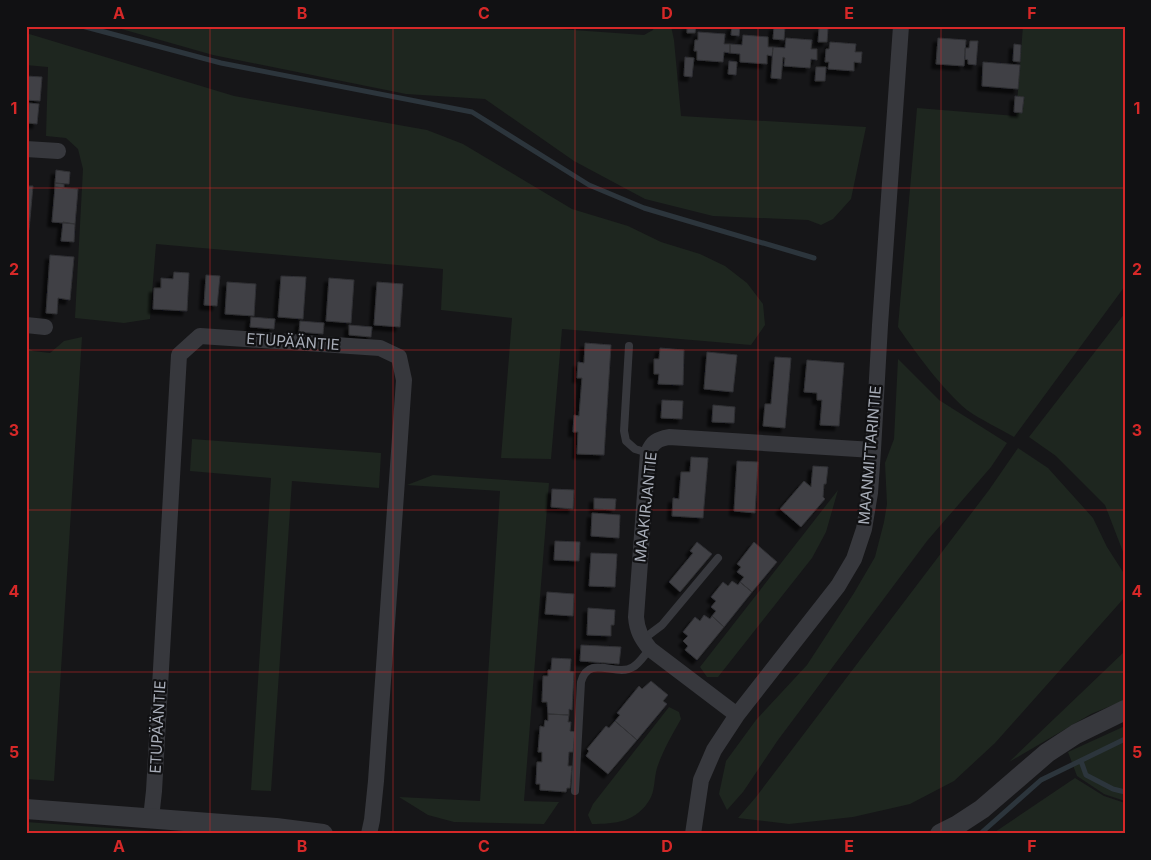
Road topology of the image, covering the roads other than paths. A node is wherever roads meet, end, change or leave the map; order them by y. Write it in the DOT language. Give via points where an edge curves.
graph roads {
  1 [pos="900,26"];
  2 [pos="26,149"];
  3 [pos="58,151"];
  4 [pos="26,326"];
  5 [pos="46,327"];
  6 [pos="629,346"];
  7 [pos="873,450"];
  8 [pos="648,453"];
  9 [pos="718,558"];
  10 [pos="646,644"];
  11 [pos="1125,710"];
  12 [pos="737,715"];
  13 [pos="574,791"];
  14 [pos="26,809"];
  15 [pos="151,818"];
  16 [pos="276,831"];
  17 [pos="323,834"];
  18 [pos="370,834"];
  19 [pos="693,834"];
  20 [pos="940,834"];
  1 -- 7 [label="street, MAANMITTARINTIE"];
  2 -- 3 [label="street"];
  4 -- 5 [label="street"];
  6 -- 8 [label="lane" via="624,431 626,441 634,449"];
  7 -- 8 [label="street, MAAKIRJANTIE" via="668,437 652,444"];
  7 -- 12 [label="street, MAANMITTARINTIE" via="864,529 854,559 838,586"];
  8 -- 10 [label="street, MAAKIRJANTIE" via="636,616 637,628"];
  9 -- 10 [label="lane"];
  10 -- 12 [label="street"];
  10 -- 13 [label="lane" via="633,667 625,670 595,667 583,674"];
  11 -- 20 [label="street" via="1076,734 1047,753 982,809"];
  12 -- 19 [label="street, MAANMITTARINTIE" via="714,750 701,780"];
  14 -- 15 [label="street"];
  15 -- 16 [label="street"];
  15 -- 18 [label="street, ETUPÄÄNTIE" via="179,355 200,336 380,348 399,357 404,380"];
  16 -- 17 [label="street"];
}
